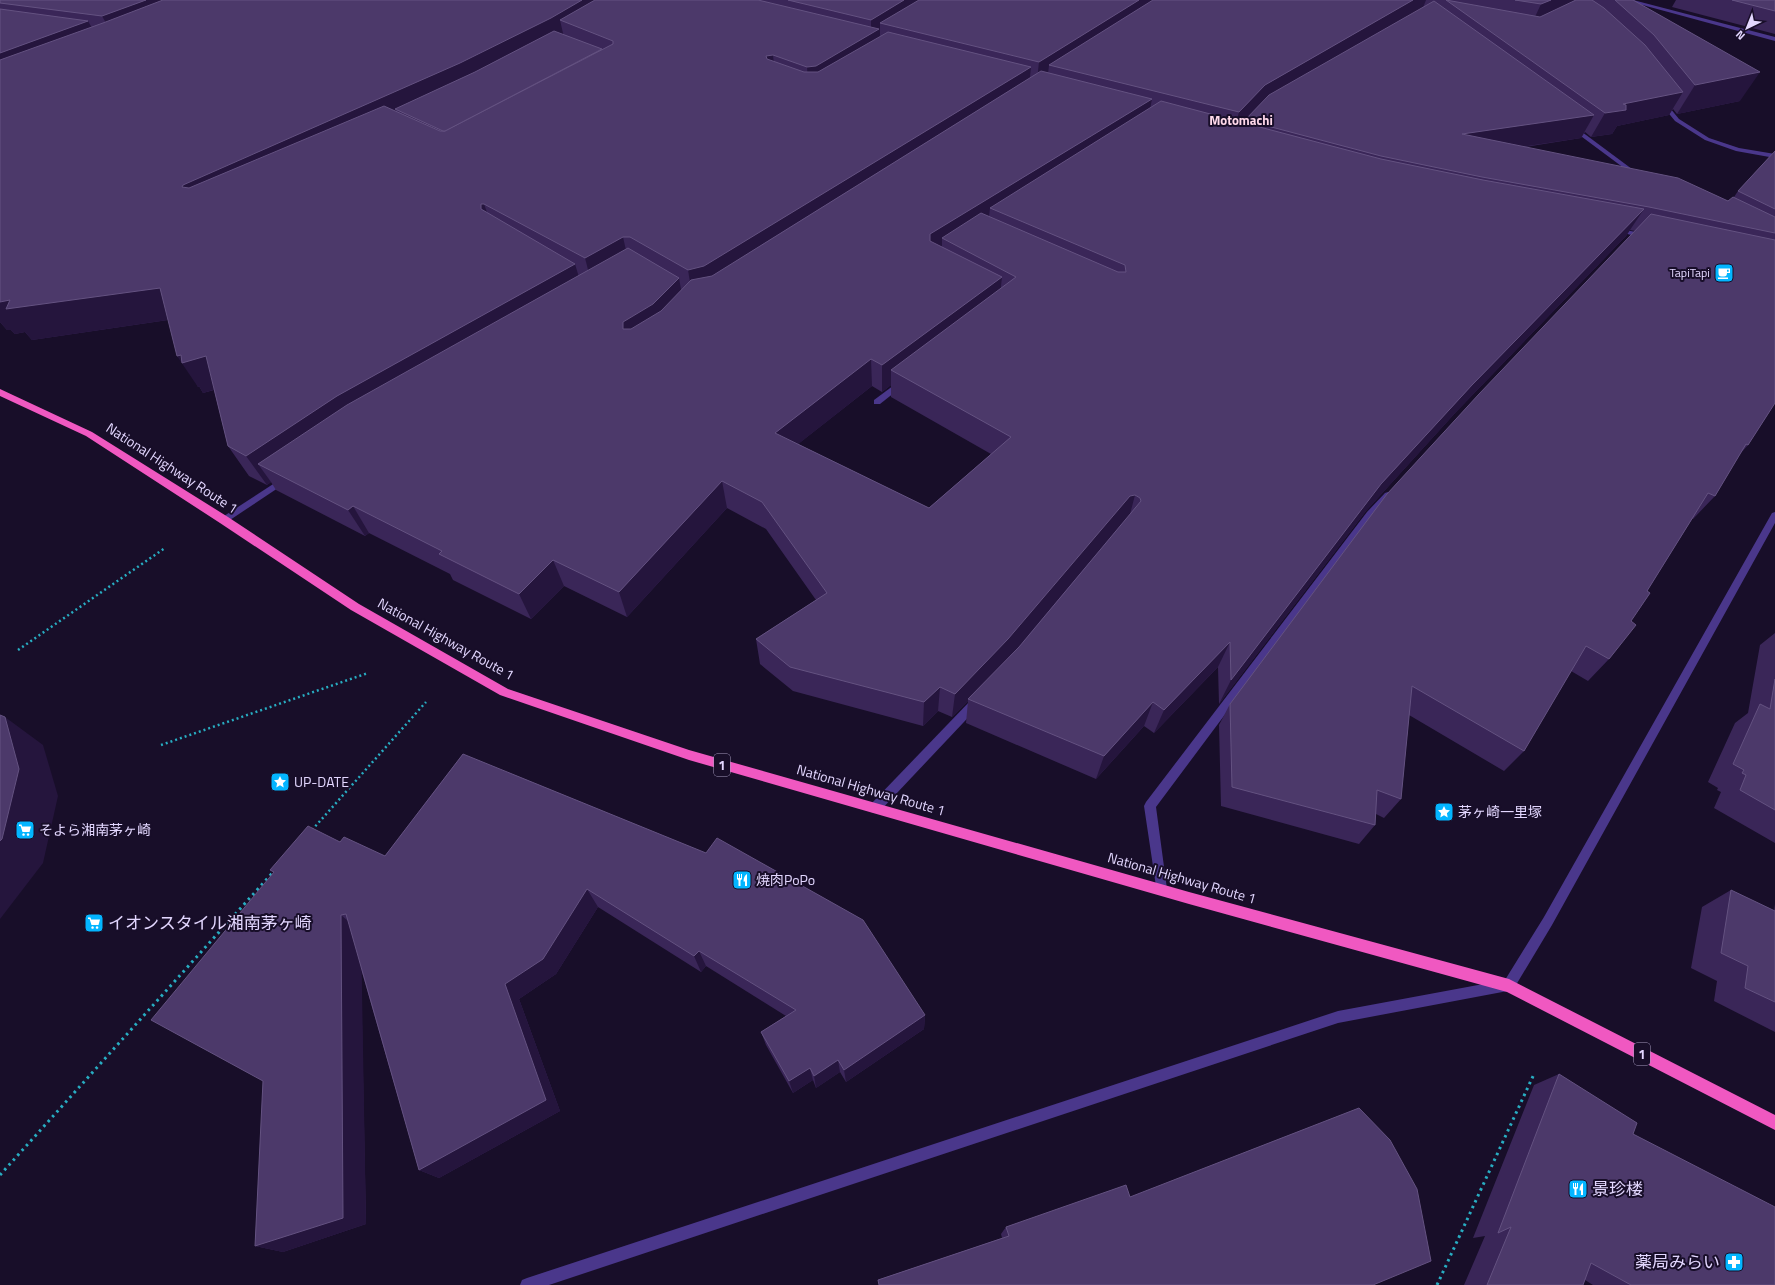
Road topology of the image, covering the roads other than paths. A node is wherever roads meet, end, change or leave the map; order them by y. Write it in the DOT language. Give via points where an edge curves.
graph roads {
  1 [pos="1627,0"];
  2 [pos="1775,38"];
  3 [pos="1658,96"];
  4 [pos="1566,122"];
  5 [pos="1775,156"];
  6 [pos="1642,179"];
  7 [pos="1610,229"];
  8 [pos="1656,238"];
  9 [pos="908,378"];
  10 [pos="0,392"];
  11 [pos="877,402"];
  12 [pos="290,476"];
  13 [pos="1397,485"];
  14 [pos="1775,515"];
  15 [pos="224,520"];
  16 [pos="982,696"];
  17 [pos="875,808"];
  18 [pos="1161,889"];
  19 [pos="1509,986"];
  20 [pos="1775,1123"];
  21 [pos="527,1285"];
  1 -- 2 [label="street"];
  3 -- 5 [label="street" via="1677,120 1707,140 1738,150"];
  4 -- 6 [label="street"];
  7 -- 8 [label="street" via="1631,236"];
  9 -- 11 [label="street"];
  10 -- 15 [label="highway, National Highway Route 1 / 1" via="89,434"];
  12 -- 15 [label="street"];
  13 -- 18 [label="street" via="1370,514 1150,806"];
  14 -- 19 [label="street"];
  15 -- 17 [label="highway, National Highway Route 1 / 1" via="355,607 504,692 689,755"];
  16 -- 17 [label="street"];
  17 -- 18 [label="highway, National Highway Route 1 / 1"];
  18 -- 19 [label="highway, National Highway Route 1 / 1"];
  19 -- 20 [label="highway, National Highway Route 1 / 1"];
  19 -- 21 [label="street" via="1338,1017"];
}
